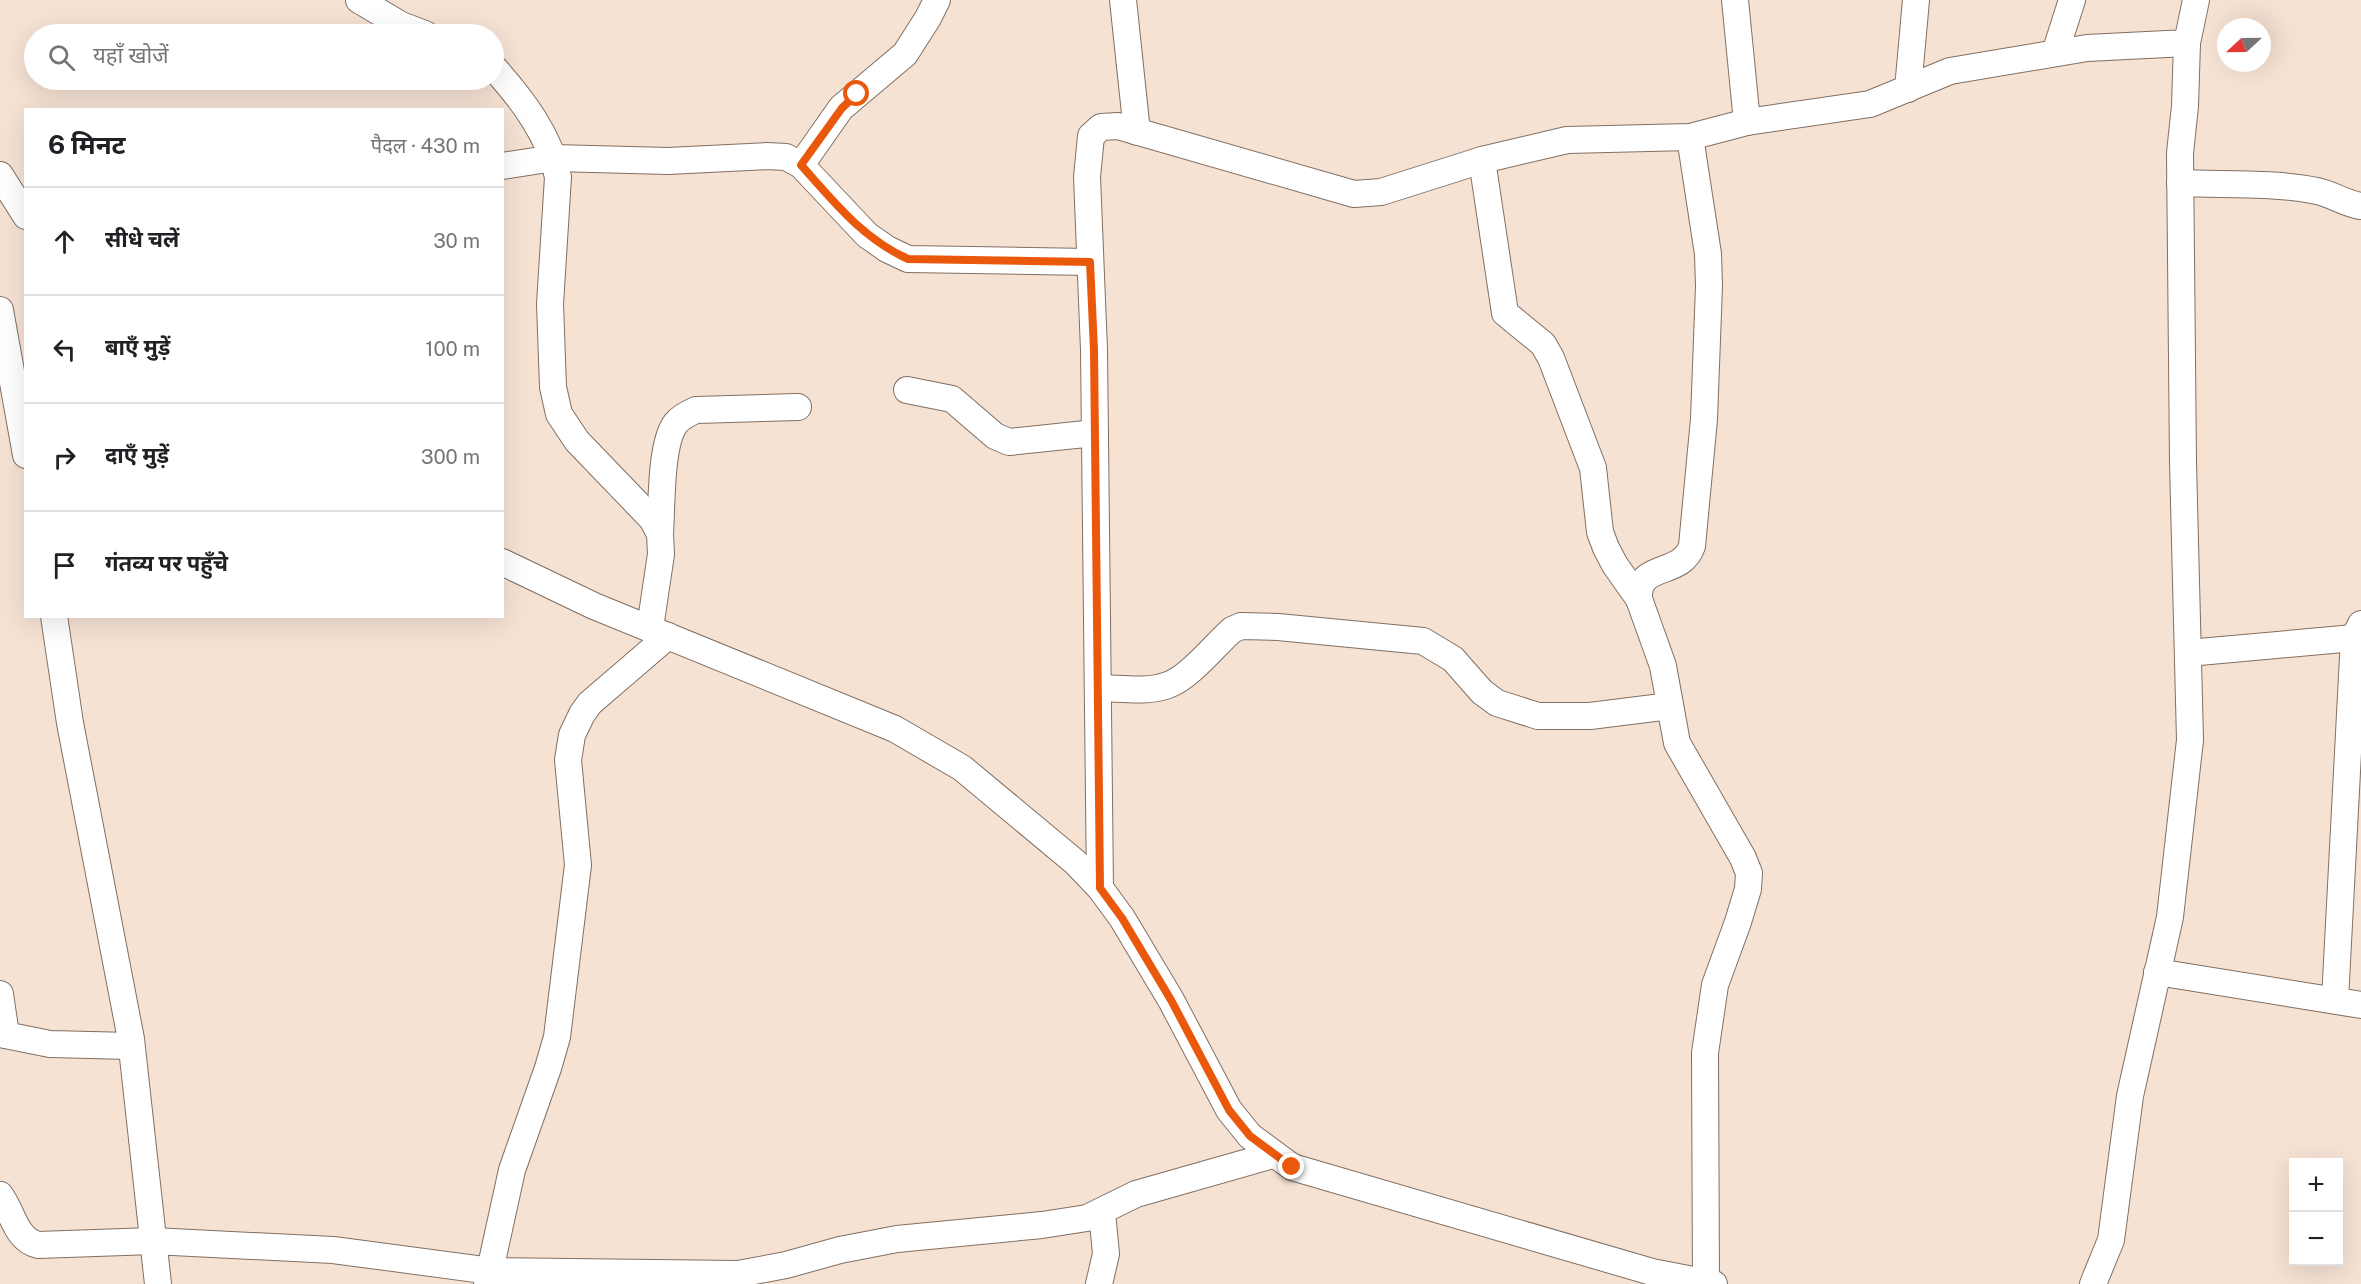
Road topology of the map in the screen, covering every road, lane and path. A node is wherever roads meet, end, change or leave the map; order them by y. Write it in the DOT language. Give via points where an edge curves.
graph roads {
  1 [pos="359,0"];
  2 [pos="937,0"];
  3 [pos="1123,0"];
  4 [pos="1735,0"];
  5 [pos="1916,0"];
  6 [pos="2072,0"];
  7 [pos="2196,0"];
  8 [pos="399,24"];
  9 [pos="2187,43"];
  10 [pos="2055,53"];
  11 [pos="504,79"];
  12 [pos="1908,89"];
  13 [pos="1747,122"];
  14 [pos="1137,132"];
  15 [pos="1690,137"];
  16 [pos="554,158"];
  17 [pos="1482,160"];
  18 [pos="801,165"];
  19 [pos="504,166"];
  20 [pos="0,175"];
  21 [pos="2180,183"];
  22 [pos="2361,206"];
  23 [pos="24,213"];
  24 [pos="1090,262"];
  25 [pos="0,310"];
  26 [pos="907,390"];
  27 [pos="798,407"];
  28 [pos="1095,433"];
  29 [pos="24,444"];
  30 [pos="660,534"];
  31 [pos="504,563"];
  32 [pos="1639,599"];
  33 [pos="54,618"];
  34 [pos="2358,631"];
  35 [pos="659,632"];
  36 [pos="2188,653"];
  37 [pos="1098,688"];
  38 [pos="1670,706"];
  39 [pos="1100,888"];
  40 [pos="2157,972"];
  41 [pos="0,994"];
  42 [pos="2335,1000"];
  43 [pos="2361,1005"];
  44 [pos="3,1035"];
  45 [pos="131,1046"];
  46 [pos="1273,1155"];
  47 [pos="0,1195"];
  48 [pos="1102,1212"];
  49 [pos="153,1241"];
  50 [pos="489,1277"];
  51 [pos="1710,1283"];
  52 [pos="158,1284"];
  53 [pos="1099,1284"];
  54 [pos="2093,1284"];
  1 -- 8 [label="street"];
  2 -- 18 [label="street" via="905,54 842,108"];
  3 -- 14 [label="street"];
  4 -- 13 [label="street"];
  5 -- 12 [label="street"];
  6 -- 10 [label="street"];
  7 -- 9 [label="street"];
  9 -- 10 [label="street"];
  9 -- 21 [label="street"];
  10 -- 12 [label="street" via="1950,70"];
  11 -- 16 [label="street" via="544,136"];
  12 -- 13 [label="street" via="1869,104"];
  13 -- 15 [label="street"];
  14 -- 17 [label="street" via="1353,194 1381,192"];
  14 -- 24 [label="street" via="1118,126 1101,127 1091,136 1087,177"];
  15 -- 17 [label="street" via="1567,140"];
  15 -- 32 [label="street" via="1708,254 1709,286 1704,419 1692,546 1680,562 1643,579 1638,587"];
  16 -- 18 [label="street" via="668,161 767,156 786,157"];
  16 -- 19 [label="street"];
  16 -- 30 [label="street" via="558,177 550,304 553,387 560,414 577,441 652,519"];
  17 -- 32 [label="street" via="1505,313 1543,344 1551,358 1593,468 1600,532 1615,565"];
  18 -- 24 [label="street" via="867,235 908,259"];
  20 -- 23 [label="street"];
  21 -- 22 [label="street" via="2318,191"];
  21 -- 36 [label="street"];
  24 -- 28 [label="street"];
  25 -- 29 [label="street"];
  26 -- 28 [label="street" via="952,399 1009,442"];
  27 -- 30 [label="street" via="696,410 675,423 665,454"];
  28 -- 37 [label="street"];
  30 -- 35 [label="street"];
  31 -- 35 [label="street"];
  32 -- 38 [label="street" via="1663,666"];
  33 -- 45 [label="street" via="70,723"];
  34 -- 36 [label="street"];
  34 -- 42 [label="street"];
  35 -- 39 [label="street" via="895,729 962,768 1075,862"];
  35 -- 50 [label="street" via="590,703 572,735 568,760 578,865 557,1037 512,1170"];
  36 -- 40 [label="street" via="2190,740 2170,917"];
  37 -- 38 [label="street" via="1151,689 1168,685 1180,679 1232,630 1241,626 1278,627 1423,641 1453,659 1497,703 1538,716 1590,716"];
  37 -- 39 [label="street"];
  38 -- 51 [label="street" via="1677,743 1749,873 1738,922 1715,985 1705,1053"];
  39 -- 46 [label="street" via="1171,1000 1229,1110 1250,1136"];
  40 -- 42 [label="street"];
  40 -- 54 [label="street" via="2130,1096 2110,1239"];
  41 -- 44 [label="street"];
  42 -- 43 [label="street"];
  44 -- 45 [label="street" via="50,1044"];
  45 -- 49 [label="street"];
  46 -- 48 [label="street" via="1136,1194"];
  46 -- 51 [label="street" via="1292,1167 1652,1272"];
  47 -- 49 [label="street" via="17,1229 29,1242 38,1245"];
  48 -- 50 [label="street" via="1042,1225 897,1239 738,1274"];
  48 -- 53 [label="street" via="1106,1254"];
  49 -- 50 [label="street" via="333,1250"];
  49 -- 52 [label="street"];
}
